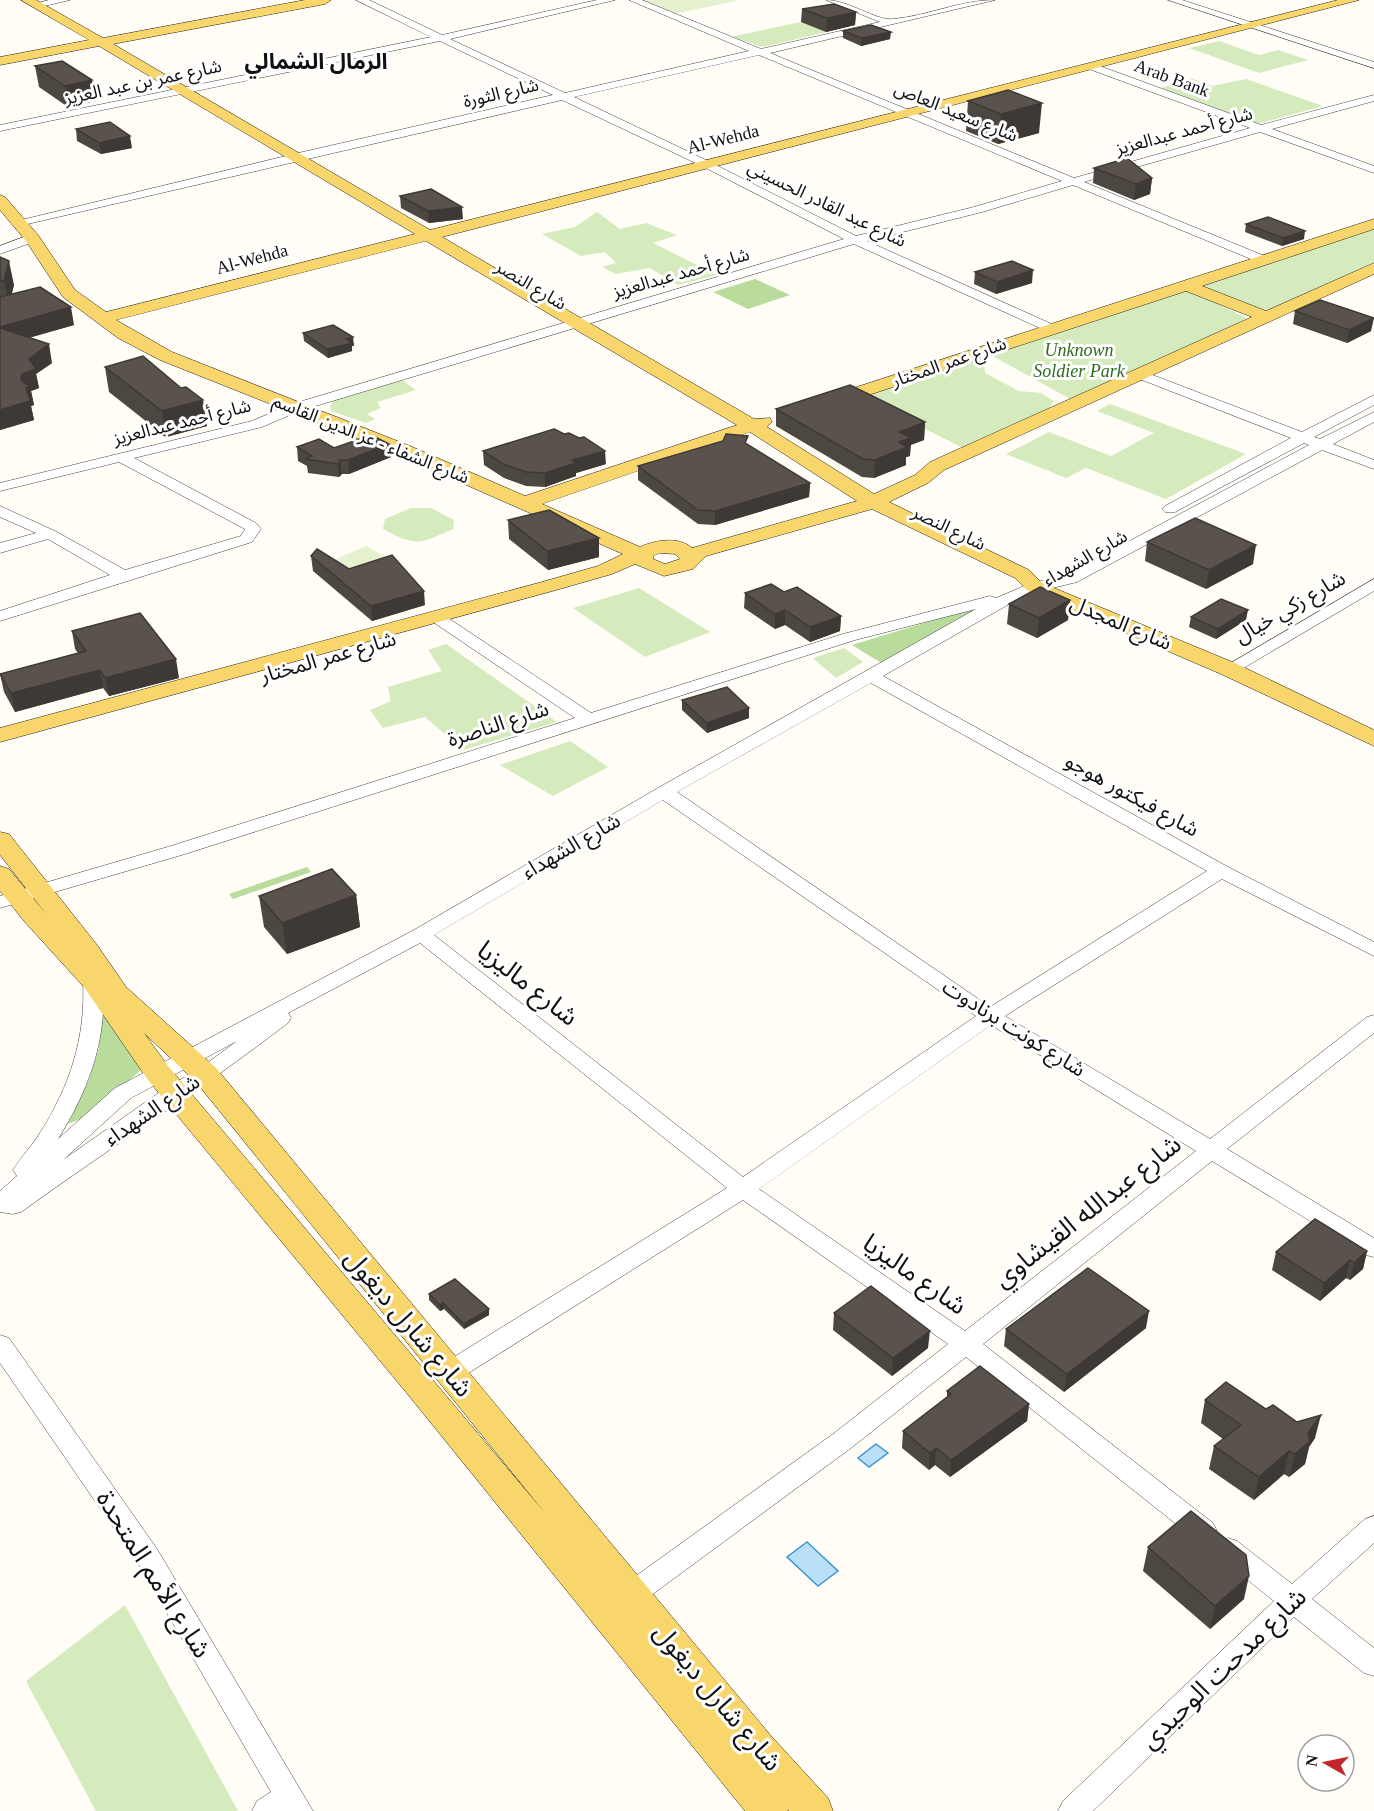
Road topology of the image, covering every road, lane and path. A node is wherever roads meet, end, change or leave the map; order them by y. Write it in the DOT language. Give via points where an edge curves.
graph roads {
  1 [pos="14,0"];
  2 [pos="65,0"];
  3 [pos="325,0"];
  4 [pos="361,0"];
  5 [pos="610,0"];
  6 [pos="634,0"];
  7 [pos="831,0"];
  8 [pos="990,0"];
  9 [pos="1173,0"];
  10 [pos="1353,0"];
  11 [pos="32,3"];
  12 [pos="891,23"];
  13 [pos="1249,25"];
  14 [pos="441,38"];
  15 [pos="93,43"];
  16 [pos="763,53"];
  17 [pos="0,61"];
  18 [pos="1374,65"];
  19 [pos="1094,67"];
  20 [pos="179,91"];
  21 [pos="564,96"];
  22 [pos="1374,98"];
  23 [pos="907,112"];
  24 [pos="0,128"];
  25 [pos="1260,129"];
  26 [pos="287,158"];
  27 [pos="706,164"];
  28 [pos="1374,170"];
  29 [pos="1078,182"];
  30 [pos="0,200"];
  31 [pos="19,222"];
  32 [pos="1374,224"];
  33 [pos="421,236"];
  34 [pos="32,238"];
  35 [pos="855,240"];
  36 [pos="0,250"];
  37 [pos="1263,260"];
  38 [pos="1373,269"];
  39 [pos="1186,285"];
  40 [pos="1266,317"];
  41 [pos="103,318"];
  42 [pos="569,325"];
  43 [pos="1051,328"];
  44 [pos="1142,375"];
  45 [pos="1374,399"];
  46 [pos="294,408"];
  47 [pos="807,409"];
  48 [pos="1374,416"];
  49 [pos="775,419"];
  50 [pos="747,427"];
  51 [pos="1299,438"];
  52 [pos="1317,445"];
  53 [pos="119,456"];
  54 [pos="1374,465"];
  55 [pos="0,487"];
  56 [pos="862,501"];
  57 [pos="525,503"];
  58 [pos="0,512"];
  59 [pos="581,527"];
  60 [pos="50,534"];
  61 [pos="0,548"];
  62 [pos="676,550"];
  63 [pos="649,562"];
  64 [pos="605,570"];
  65 [pos="123,576"];
  66 [pos="1374,584"];
  67 [pos="1035,587"];
  68 [pos="1012,596"];
  69 [pos="0,616"];
  70 [pos="441,620"];
  71 [pos="1229,669"];
  72 [pos="872,676"];
  73 [pos="589,720"];
  74 [pos="0,735"];
  75 [pos="1374,739"];
  76 [pos="0,748"];
  77 [pos="664,792"];
  78 [pos="0,839"];
  79 [pos="1221,871"];
  80 [pos="0,874"];
  81 [pos="19,896"];
  82 [pos="421,934"];
  83 [pos="1374,950"];
  84 [pos="93,981"];
  85 [pos="990,1016"];
  86 [pos="1374,1022"];
  87 [pos="196,1065"];
  88 [pos="166,1082"];
  89 [pos="1210,1150"];
  90 [pos="743,1189"];
  91 [pos="0,1197"];
  92 [pos="0,1204"];
  93 [pos="0,1214"];
  94 [pos="1374,1249"];
  95 [pos="965,1343"];
  96 [pos="0,1344"];
  97 [pos="450,1372"];
  98 [pos="1374,1527"];
  99 [pos="632,1594"];
  100 [pos="1293,1600"];
  101 [pos="1374,1664"];
  102 [pos="285,1806"];
  103 [pos="769,1811"];
  104 [pos="814,1811"];
  105 [pos="1073,1811"];
  1 -- 15 [label="main road, شارع النصر"];
  2 -- 11 [label="street"];
  3 -- 15 [label="main road"];
  4 -- 14 [label="street, شارع عبد القادر الحسيني"];
  5 -- 14 [label="street, شارع عمر بن عبد العزيز"];
  6 -- 16 [label="street, شارع سعيد العاص"];
  7 -- 12 [label="street"];
  8 -- 12 [label="street, شارع الثورة"];
  9 -- 13 [label="street"];
  10 -- 13 [label="main road, Al-Wehda"];
  11 -- 15 [label="main road, شارع النصر"];
  12 -- 16 [label="street, شارع الثورة"];
  13 -- 18 [label="street"];
  13 -- 19 [label="main road, Al-Wehda"];
  14 -- 20 [label="street, شارع عمر بن عبد العزيز"];
  14 -- 21 [label="street, شارع عبد القادر الحسيني"];
  15 -- 17 [label="main road"];
  15 -- 20 [label="main road, شارع النصر"];
  16 -- 21 [label="street, شارع الثورة"];
  16 -- 23 [label="street, شارع سعيد العاص"];
  19 -- 23 [label="main road, Al-Wehda"];
  19 -- 25 [label="street, Arab Bank"];
  20 -- 24 [label="street, شارع عمر بن عبد العزيز"];
  20 -- 26 [label="main road, شارع النصر"];
  21 -- 26 [label="street, شارع الثورة"];
  21 -- 27 [label="street, شارع عبد القادر الحسيني"];
  22 -- 25 [label="street, شارع أحمد عبدالعزيز"];
  23 -- 27 [label="main road, Al-Wehda"];
  23 -- 29 [label="street, شارع سعيد العاص"];
  25 -- 28 [label="street, Arab Bank"];
  25 -- 29 [label="street, شارع أحمد عبدالعزيز"];
  26 -- 31 [label="street, شارع الثورة"];
  26 -- 33 [label="main road, شارع النصر"];
  27 -- 33 [label="main road, Al-Wehda"];
  27 -- 35 [label="street, شارع عبد القادر الحسيني"];
  29 -- 35 [label="street, شارع أحمد عبدالعزيز"];
  29 -- 37 [label="street, شارع سعيد العاص"];
  30 -- 31 [label="main road, شارع الشفاء - عز الدين القاسم"];
  31 -- 34 [label="main road, شارع الشفاء - عز الدين القاسم"];
  32 -- 37 [label="main road, شارع عمر المختار"];
  33 -- 41 [label="main road, Al-Wehda"];
  33 -- 42 [label="main road, شارع النصر"];
  34 -- 36 [label="street"];
  34 -- 41 [label="main road, شارع الشفاء - عز الدين القاسم" via="69,293"];
  35 -- 42 [label="street, شارع أحمد عبدالعزيز"];
  35 -- 43 [label="street, شارع عبد القادر الحسيني"];
  37 -- 39 [label="main road, شارع عمر المختار"];
  38 -- 40 [label="main road"];
  39 -- 40 [label="main road"];
  39 -- 43 [label="main road, شارع عمر المختار"];
  40 -- 44 [label="main road"];
  41 -- 46 [label="main road, شارع الشفاء - عز الدين القاسم" via="166,356"];
  42 -- 46 [label="street, شارع أحمد عبدالعزيز"];
  42 -- 50 [label="main road, شارع النصر"];
  43 -- 47 [label="main road, شارع عمر المختار"];
  44 -- 51 [label="street"];
  44 -- 56 [label="main road" via="937,466 922,468"];
  45 -- 51 [label="street, شارع الشهداء"];
  46 -- 53 [label="street, شارع أحمد عبدالعزيز" via="257,424"];
  46 -- 57 [label="main road, شارع الشفاء - عز الدين القاسم"];
  48 -- 52 [label="street, شارع الشهداء"];
  49 -- 50 [label="main road"];
  50 -- 56 [label="main road, شارع النصر"];
  50 -- 57 [label="main road"];
  51 -- 52 [label="street"];
  51 -- 67 [label="street, شارع الشهداء"];
  52 -- 54 [label="street"];
  52 -- 67 [label="street, شارع الشهداء" via="1071,579"];
  53 -- 55 [label="street, شارع أحمد عبدالعزيز"];
  53 -- 65 [label="street" via="253,529 247,539"];
  56 -- 62 [label="main road" via="699,552"];
  56 -- 67 [label="main road, شارع المجدل" via="1022,574"];
  57 -- 59 [label="main road, شارع الشفاء - عز الدين القاسم"];
  58 -- 60 [label="street"];
  59 -- 62 [label="main road"];
  59 -- 63 [label="main road"];
  59 -- 64 [label="main road" via="608,542 609,561"];
  60 -- 61 [label="street"];
  60 -- 65 [label="street"];
  62 -- 63 [label="main road" via="650,549"];
  62 -- 63 [label="main road" via="680,568"];
  63 -- 64 [label="main road, شارع عمر المختار"];
  63 -- 70 [label="main road, شارع عمر المختار"];
  64 -- 70 [label="main road, شارع عمر المختار"];
  65 -- 69 [label="street"];
  66 -- 71 [label="street, شارع زكي خيال"];
  67 -- 68 [label="street"];
  67 -- 71 [label="main road, شارع المجدل"];
  68 -- 72 [label="street"];
  68 -- 73 [label="street, شارع الناصرة" via="849,637"];
  70 -- 73 [label="street"];
  70 -- 74 [label="main road, شارع عمر المختار"];
  70 -- 76 [label="main road, شارع عمر المختار"];
  71 -- 75 [label="main road, شارع المجدل"];
  72 -- 77 [label="street, شارع الشهداء"];
  72 -- 79 [label="street, شارع فيكتور هوجو"];
  73 -- 81 [label="street, شارع الناصرة"];
  77 -- 82 [label="street, شارع الشهداء"];
  77 -- 85 [label="street, شارع كونت برنادوت"];
  78 -- 81 [label="main road, شارع شارل ديغول"];
  79 -- 83 [label="street, شارع فيكتور هوجو"];
  79 -- 85 [label="street"];
  80 -- 81 [label="main road, شارع شارل ديغول"];
  81 -- 84 [label="main road, شارع شارل ديغول"];
  81 -- 87 [label="main road, شارع شارل ديغول"];
  82 -- 87 [label="street, شارع الشهداء" via="298,999 286,1014"];
  82 -- 90 [label="street, شارع ماليزيا"];
  84 -- 88 [label="main road, شارع شارل ديغول"];
  84 -- 91 [label="street" via="93,1029 82,1071 38,1152"];
  85 -- 89 [label="street, شارع كونت برنادوت"];
  85 -- 90 [label="street"];
  86 -- 89 [label="street, شارع عبدالله القيشاوي"];
  87 -- 88 [label="street, شارع الشهداء"];
  87 -- 97 [label="main road, شارع شارل ديغول"];
  88 -- 92 [label="street, شارع الشهداء" via="123,1093"];
  88 -- 93 [label="street, شارع الشهداء"];
  88 -- 103 [label="main road, شارع شارل ديغول"];
  89 -- 94 [label="street, شارع كونت برنادوت"];
  89 -- 95 [label="street, شارع عبدالله القيشاوي"];
  90 -- 95 [label="street, شارع ماليزيا"];
  90 -- 97 [label="street"];
  95 -- 99 [label="street, شارع عبدالله القيشاوي" via="842,1441"];
  95 -- 100 [label="street, شارع ماليزيا"];
  96 -- 102 [label="street, شارع الأمم المتحدة" via="148,1557"];
  97 -- 99 [label="main road, شارع شارل ديغول"];
  98 -- 100 [label="street, شارع مدحت الوحيدي"];
  99 -- 104 [label="main road, شارع شارل ديغول"];
  100 -- 101 [label="street, شارع ماليزيا"];
  100 -- 105 [label="street, شارع مدحت الوحيدي"];
}
